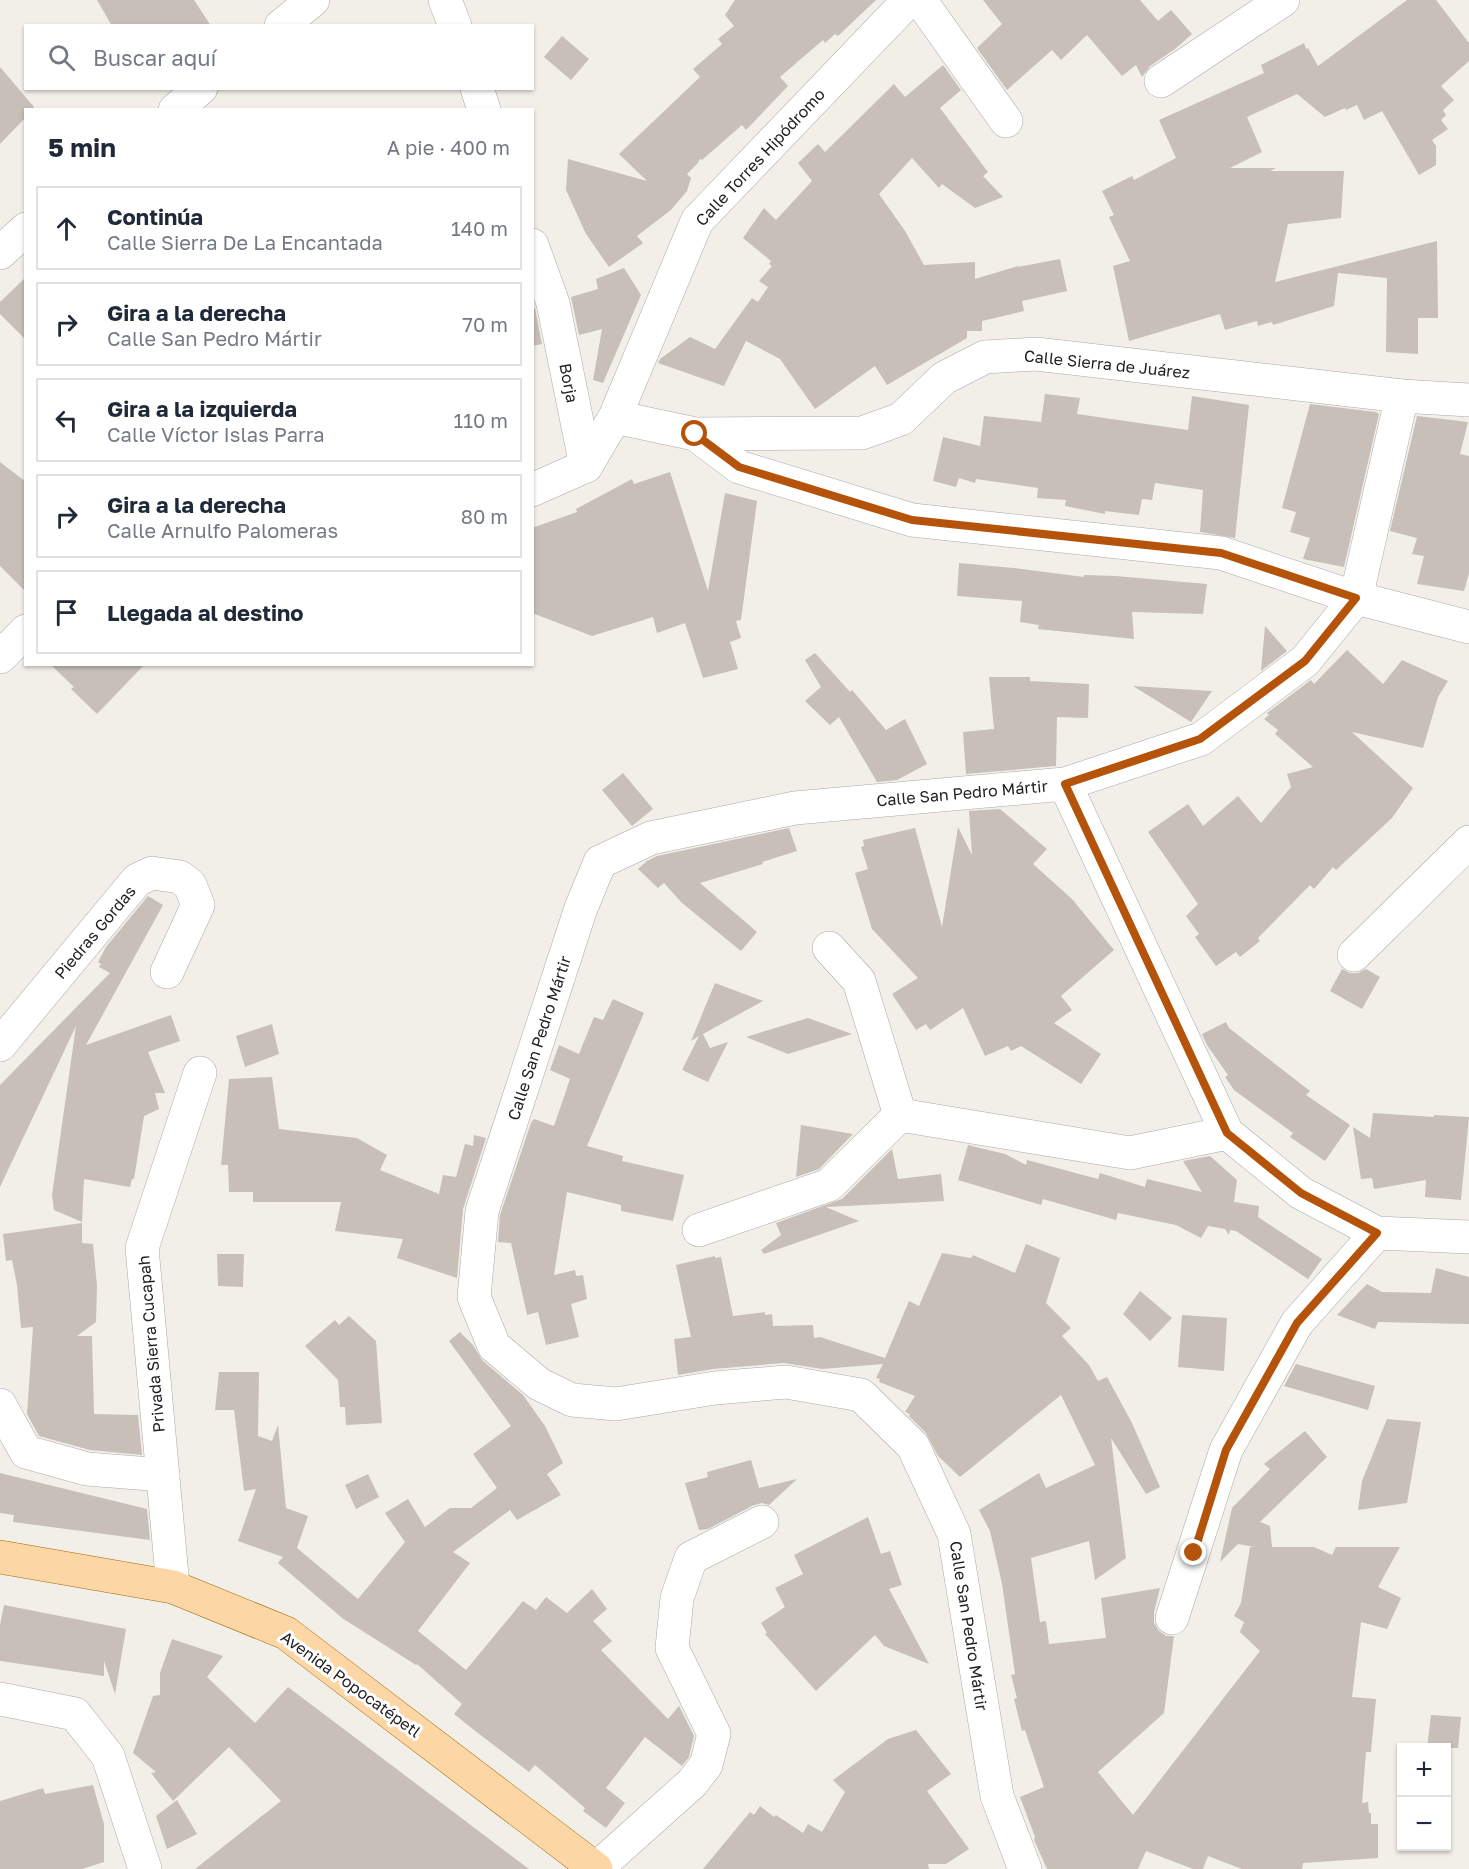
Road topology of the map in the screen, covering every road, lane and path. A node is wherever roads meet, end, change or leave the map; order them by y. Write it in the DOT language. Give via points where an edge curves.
graph roads {
  1 [pos="313,0"];
  2 [pos="446,0"];
  3 [pos="909,0"];
  4 [pos="920,0"];
  5 [pos="1283,0"];
  6 [pos="1246,10"];
  7 [pos="283,24"];
  8 [pos="453,24"];
  9 [pos="1161,81"];
  10 [pos="478,90"];
  11 [pos="483,108"];
  12 [pos="1006,122"];
  13 [pos="24,231"];
  14 [pos="534,251"];
  15 [pos="0,253"];
  16 [pos="1402,396"];
  17 [pos="1469,400"];
  18 [pos="615,417"];
  19 [pos="695,434"];
  20 [pos="586,466"];
  21 [pos="534,489"];
  22 [pos="1356,598"];
  23 [pos="1469,627"];
  24 [pos="24,633"];
  25 [pos="0,657"];
  26 [pos="1065,784"];
  27 [pos="1469,842"];
  28 [pos="829,948"];
  29 [pos="1354,955"];
  30 [pos="167,972"];
  31 [pos="0,1045"];
  32 [pos="200,1073"];
  33 [pos="900,1115"];
  34 [pos="1227,1133"];
  35 [pos="699,1230"];
  36 [pos="1377,1233"];
  37 [pos="1469,1237"];
  38 [pos="0,1405"];
  39 [pos="163,1475"];
  40 [pos="762,1522"];
  41 [pos="0,1557"];
  42 [pos="172,1587"];
  43 [pos="1172,1618"];
  44 [pos="0,1699"];
  45 [pos="145,1869"];
  46 [pos="596,1869"];
  47 [pos="1025,1869"];
  1 -- 7 [label="street"];
  2 -- 8 [label="street"];
  3 -- 18 [label="street, Calle Torres Hipódromo" via="697,220"];
  4 -- 12 [label="street"];
  5 -- 6 [label="street"];
  6 -- 9 [label="street"];
  10 -- 11 [label="street"];
  13 -- 15 [label="street"];
  14 -- 20 [label="street, Borja" via="553,303"];
  16 -- 17 [label="street, Calle Sierra de Juárez"];
  16 -- 19 [label="street, Calle Sierra de Juárez" via="1036,354 985,357 944,378 901,419 862,433"];
  16 -- 22 [label="street, Calle San Pedro Mártir"];
  18 -- 19 [label="street"];
  18 -- 20 [label="street, Calle Torres Hipódromo"];
  19 -- 22 [label="street" via="739,467 912,520 1221,553"];
  20 -- 21 [label="street"];
  22 -- 23 [label="street"];
  22 -- 26 [label="street, Calle San Pedro Mártir" via="1305,661 1200,739"];
  24 -- 25 [label="street"];
  26 -- 34 [label="street"];
  26 -- 47 [label="street, Calle San Pedro Mártir" via="795,808 651,838 600,862 581,908 482,1211 474,1297 494,1346 539,1384 572,1400 616,1404 715,1388 786,1382 861,1395 913,1446 954,1534 997,1796"];
  27 -- 29 [label="street"];
  28 -- 33 [label="street" via="859,981"];
  30 -- 31 [label="street, Piedras Gordas" via="198,905 190,885 180,877 152,873 138,880"];
  32 -- 39 [label="street, Privada Sierra Cucapah" via="142,1248"];
  33 -- 34 [label="street" via="1130,1153"];
  33 -- 35 [label="street" via="829,1185"];
  34 -- 36 [label="street" via="1301,1193"];
  36 -- 37 [label="street"];
  36 -- 43 [label="street" via="1297,1323 1226,1450"];
  38 -- 39 [label="street" via="26,1452 87,1469"];
  39 -- 42 [label="street, Privada Sierra Cucapah"];
  40 -- 46 [label="street" via="691,1558 677,1598 672,1648 714,1734 706,1765 692,1783"];
  41 -- 42 [label="main road, Avenida Popocatépetl"];
  42 -- 46 [label="main road, Avenida Popocatépetl" via="286,1633"];
  44 -- 45 [label="street" via="75,1714 108,1756"];
}
